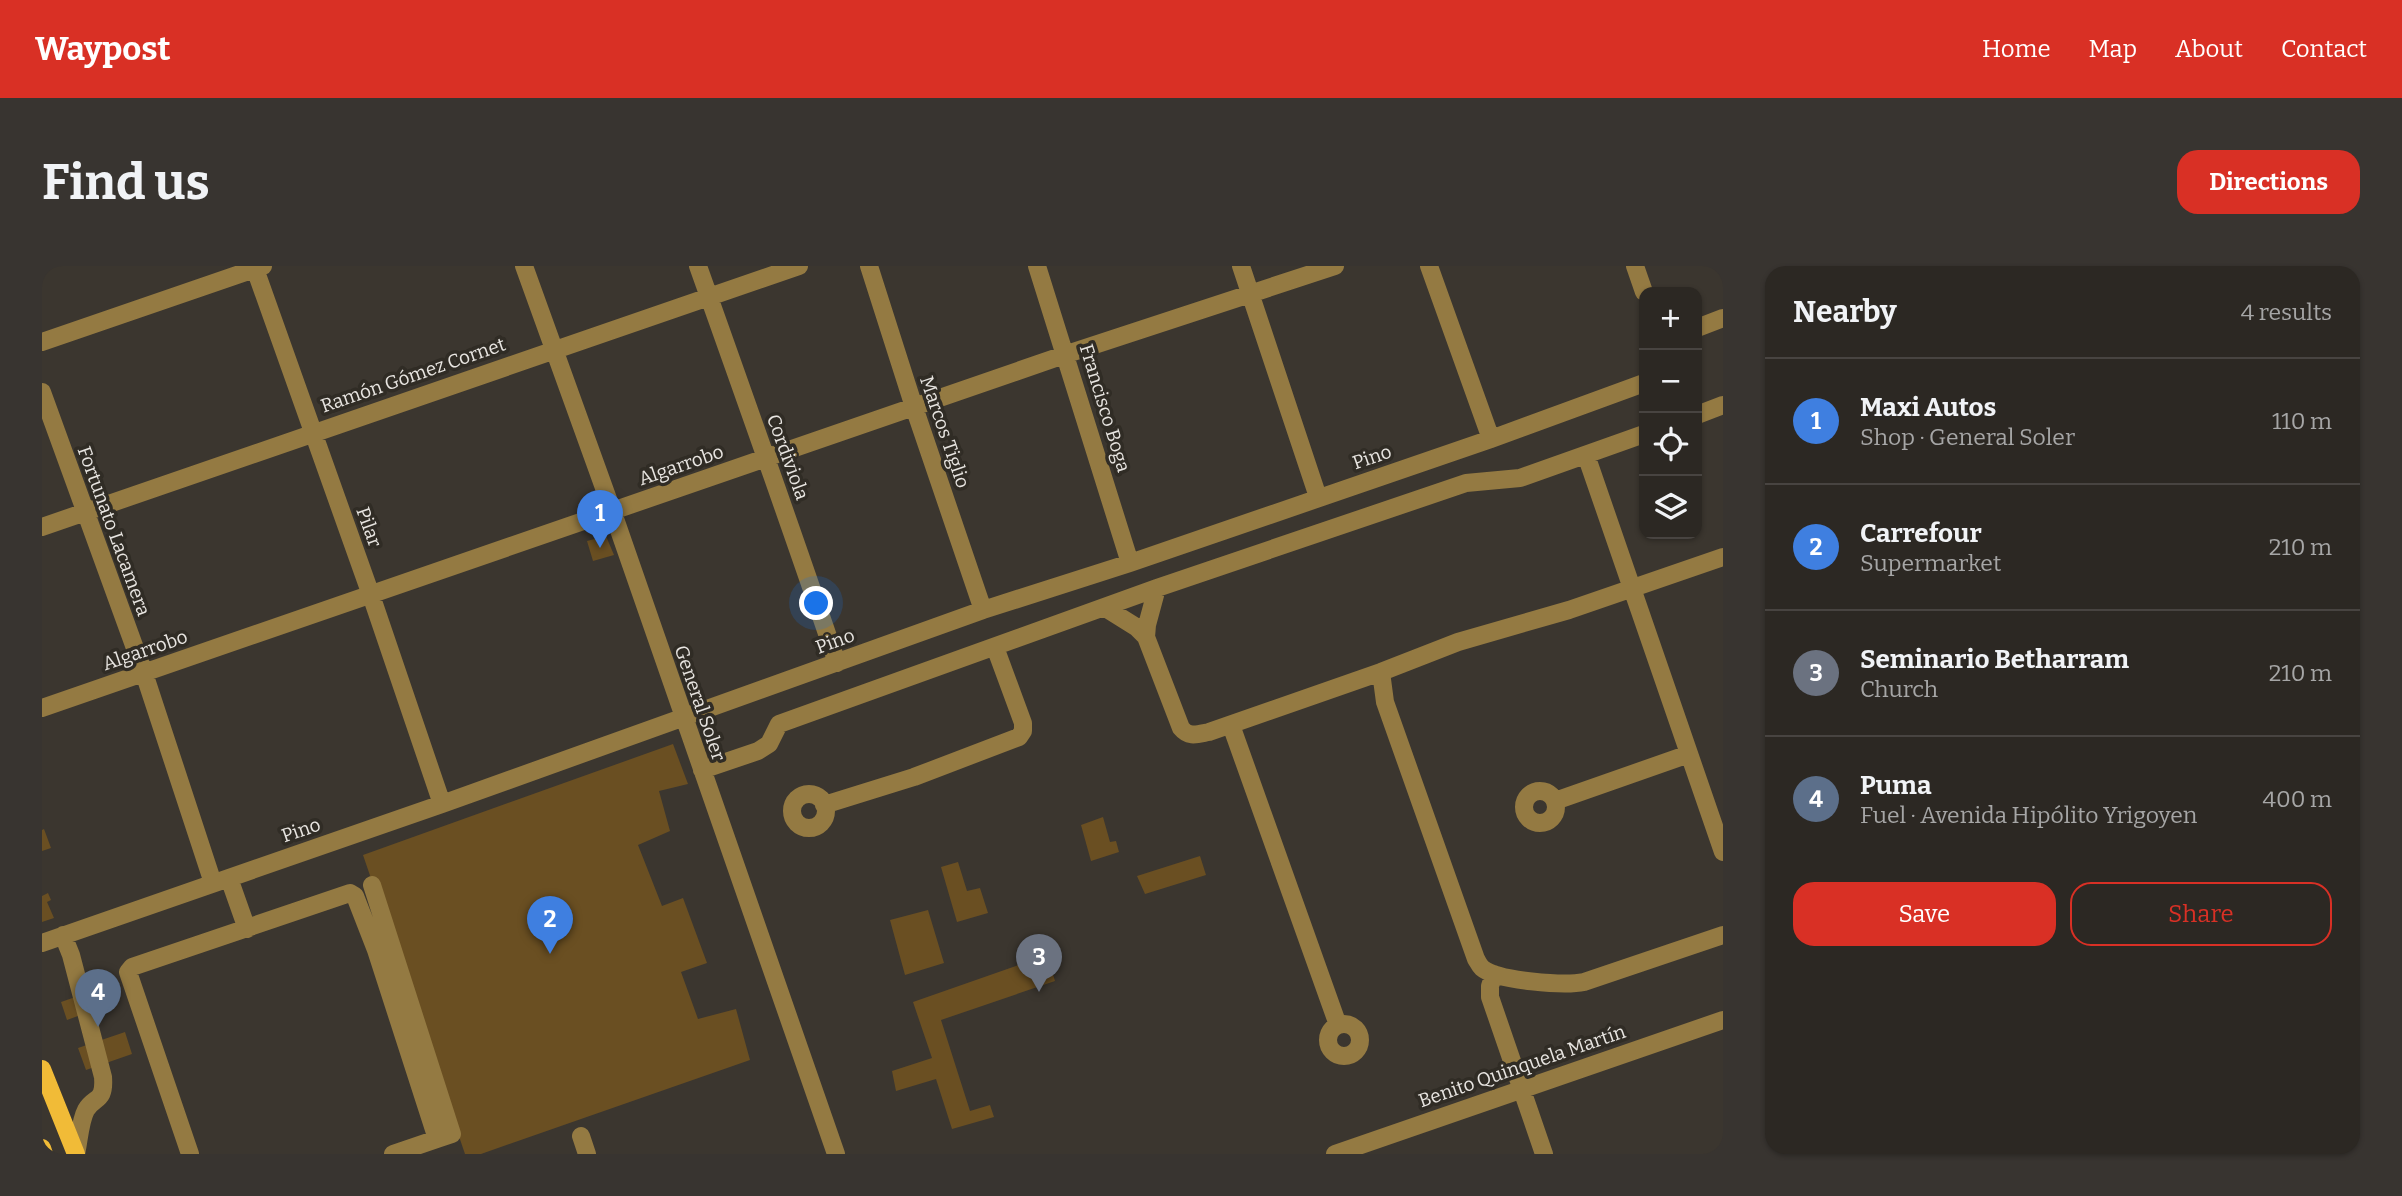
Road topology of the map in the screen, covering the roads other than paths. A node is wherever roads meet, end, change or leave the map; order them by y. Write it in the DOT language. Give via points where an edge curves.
graph roads {
  1 [pos="524,266"];
  2 [pos="698,266"];
  3 [pos="799,266"];
  4 [pos="869,266"];
  5 [pos="1037,266"];
  6 [pos="1241,266"];
  7 [pos="1335,266"];
  8 [pos="1429,266"];
  9 [pos="1634,266"];
  10 [pos="258,267"];
  11 [pos="1642,287"];
  12 [pos="1251,293"];
  13 [pos="709,297"];
  14 [pos="1723,318"];
  15 [pos="1702,326"];
  16 [pos="42,342"];
  17 [pos="554,349"];
  18 [pos="1066,354"];
  19 [pos="1639,385"];
  20 [pos="42,392"];
  21 [pos="1723,405"];
  22 [pos="914,407"];
  23 [pos="1702,413"];
  24 [pos="313,432"];
  25 [pos="1639,436"];
  26 [pos="1491,439"];
  27 [pos="1586,455"];
  28 [pos="767,458"];
  29 [pos="1318,498"];
  30 [pos="612,510"];
  31 [pos="84,512"];
  32 [pos="42,527"];
  33 [pos="1723,557"];
  34 [pos="1130,563"];
  35 [pos="1157,588"];
  36 [pos="1633,589"];
  37 [pos="371,595"];
  38 [pos="1104,607"];
  39 [pos="983,610"];
  40 [pos="1146,637"];
  41 [pos="995,647"];
  42 [pos="837,663"];
  43 [pos="1381,672"];
  44 [pos="144,673"];
  45 [pos="42,708"];
  46 [pos="682,717"];
  47 [pos="1231,725"];
  48 [pos="1689,754"];
  49 [pos="702,770"];
  50 [pos="1555,801"];
  51 [pos="442,804"];
  52 [pos="824,805"];
  53 [pos="1723,852"];
  54 [pos="221,880"];
  55 [pos="372,885"];
  56 [pos="247,929"];
  57 [pos="63,935"];
  58 [pos="1723,935"];
  59 [pos="42,943"];
  60 [pos="1494,974"];
  61 [pos="1722,1024"];
  62 [pos="1338,1025"];
  63 [pos="42,1069"];
  64 [pos="1521,1088"];
  65 [pos="581,1136"];
  66 [pos="437,1139"];
  67 [pos="42,1148"];
  68 [pos="44,1154"];
  69 [pos="76,1154"];
  70 [pos="190,1154"];
  71 [pos="393,1154"];
  72 [pos="587,1154"];
  73 [pos="836,1154"];
  74 [pos="1335,1154"];
  75 [pos="1544,1154"];
  1 -- 17 [label="street, General Soler"];
  2 -- 13 [label="street, Cordiviola"];
  3 -- 13 [label="street, Ramón Gómez Cornet"];
  4 -- 22 [label="street, Marcos Tiglio"];
  5 -- 18 [label="street, Francisco Boga"];
  6 -- 12 [label="street"];
  7 -- 12 [label="street, Algarrobo"];
  8 -- 26 [label="street"];
  9 -- 11 [label="street"];
  10 -- 16 [label="street"];
  10 -- 24 [label="street, Pilar"];
  12 -- 18 [label="street, Algarrobo"];
  12 -- 29 [label="street"];
  13 -- 17 [label="street, Ramón Gómez Cornet"];
  13 -- 28 [label="street, Cordiviola"];
  14 -- 15 [label="street"];
  17 -- 24 [label="street, Ramón Gómez Cornet"];
  17 -- 30 [label="street, General Soler"];
  18 -- 22 [label="street, Algarrobo"];
  18 -- 34 [label="street, Francisco Boga"];
  19 -- 26 [label="street, Pino"];
  20 -- 31 [label="street, Fortunato Lacamera"];
  21 -- 23 [label="street"];
  22 -- 28 [label="street, Algarrobo"];
  22 -- 39 [label="street, Marcos Tiglio"];
  24 -- 31 [label="street, Ramón Gómez Cornet"];
  24 -- 37 [label="street, Pilar"];
  25 -- 27 [label="street"];
  26 -- 29 [label="street, Pino"];
  27 -- 35 [label="street" via="1520,478 1466,483"];
  27 -- 36 [label="street"];
  28 -- 30 [label="street, Algarrobo"];
  28 -- 42 [label="street, Cordiviola"];
  29 -- 34 [label="street, Pino"];
  30 -- 37 [label="street, Algarrobo"];
  30 -- 46 [label="street, General Soler"];
  31 -- 32 [label="street, Ramón Gómez Cornet"];
  31 -- 44 [label="street, Fortunato Lacamera"];
  33 -- 36 [label="street"];
  34 -- 39 [label="street, Pino"];
  35 -- 38 [label="street"];
  35 -- 40 [label="street"];
  36 -- 43 [label="street" via="1458,642"];
  36 -- 48 [label="street"];
  37 -- 44 [label="street, Algarrobo"];
  37 -- 51 [label="street, Pilar"];
  38 -- 40 [label="street"];
  38 -- 41 [label="street"];
  39 -- 42 [label="street, Pino"];
  40 -- 47 [label="street" via="1184,732 1192,735"];
  41 -- 49 [label="street" via="779,724 769,744 758,751"];
  41 -- 52 [label="street" via="1023,723 1019,737"];
  42 -- 46 [label="street, Pino"];
  43 -- 47 [label="street"];
  43 -- 60 [label="street" via="1385,702 1476,958"];
  44 -- 45 [label="street, Algarrobo"];
  44 -- 54 [label="street, Fortunato Lacamera"];
  46 -- 49 [label="street, General Soler"];
  46 -- 51 [label="street, Pino"];
  47 -- 62 [label="street"];
  48 -- 50 [label="street"];
  48 -- 53 [label="street"];
  49 -- 73 [label="street, General Soler"];
  51 -- 54 [label="street, Pino"];
  54 -- 56 [label="street, Fortunato Lacamera"];
  54 -- 57 [label="street, Pino"];
  55 -- 66 [label="street" via="452,1134"];
  56 -- 66 [label="street" via="350,893 355,896"];
  56 -- 70 [label="street" via="128,972"];
  57 -- 59 [label="street, Pino"];
  57 -- 69 [label="street" via="103,1083 98,1100 85,1111"];
  58 -- 60 [label="street" via="1570,985"];
  60 -- 64 [label="street" via="1490,997"];
  61 -- 64 [label="street, Benito Quinquela Martín"];
  63 -- 69 [label="main road"];
  64 -- 74 [label="street, Benito Quinquela Martín"];
  64 -- 75 [label="street"];
  65 -- 72 [label="street"];
  66 -- 71 [label="street"];
  67 -- 68 [label="main road"];
}
